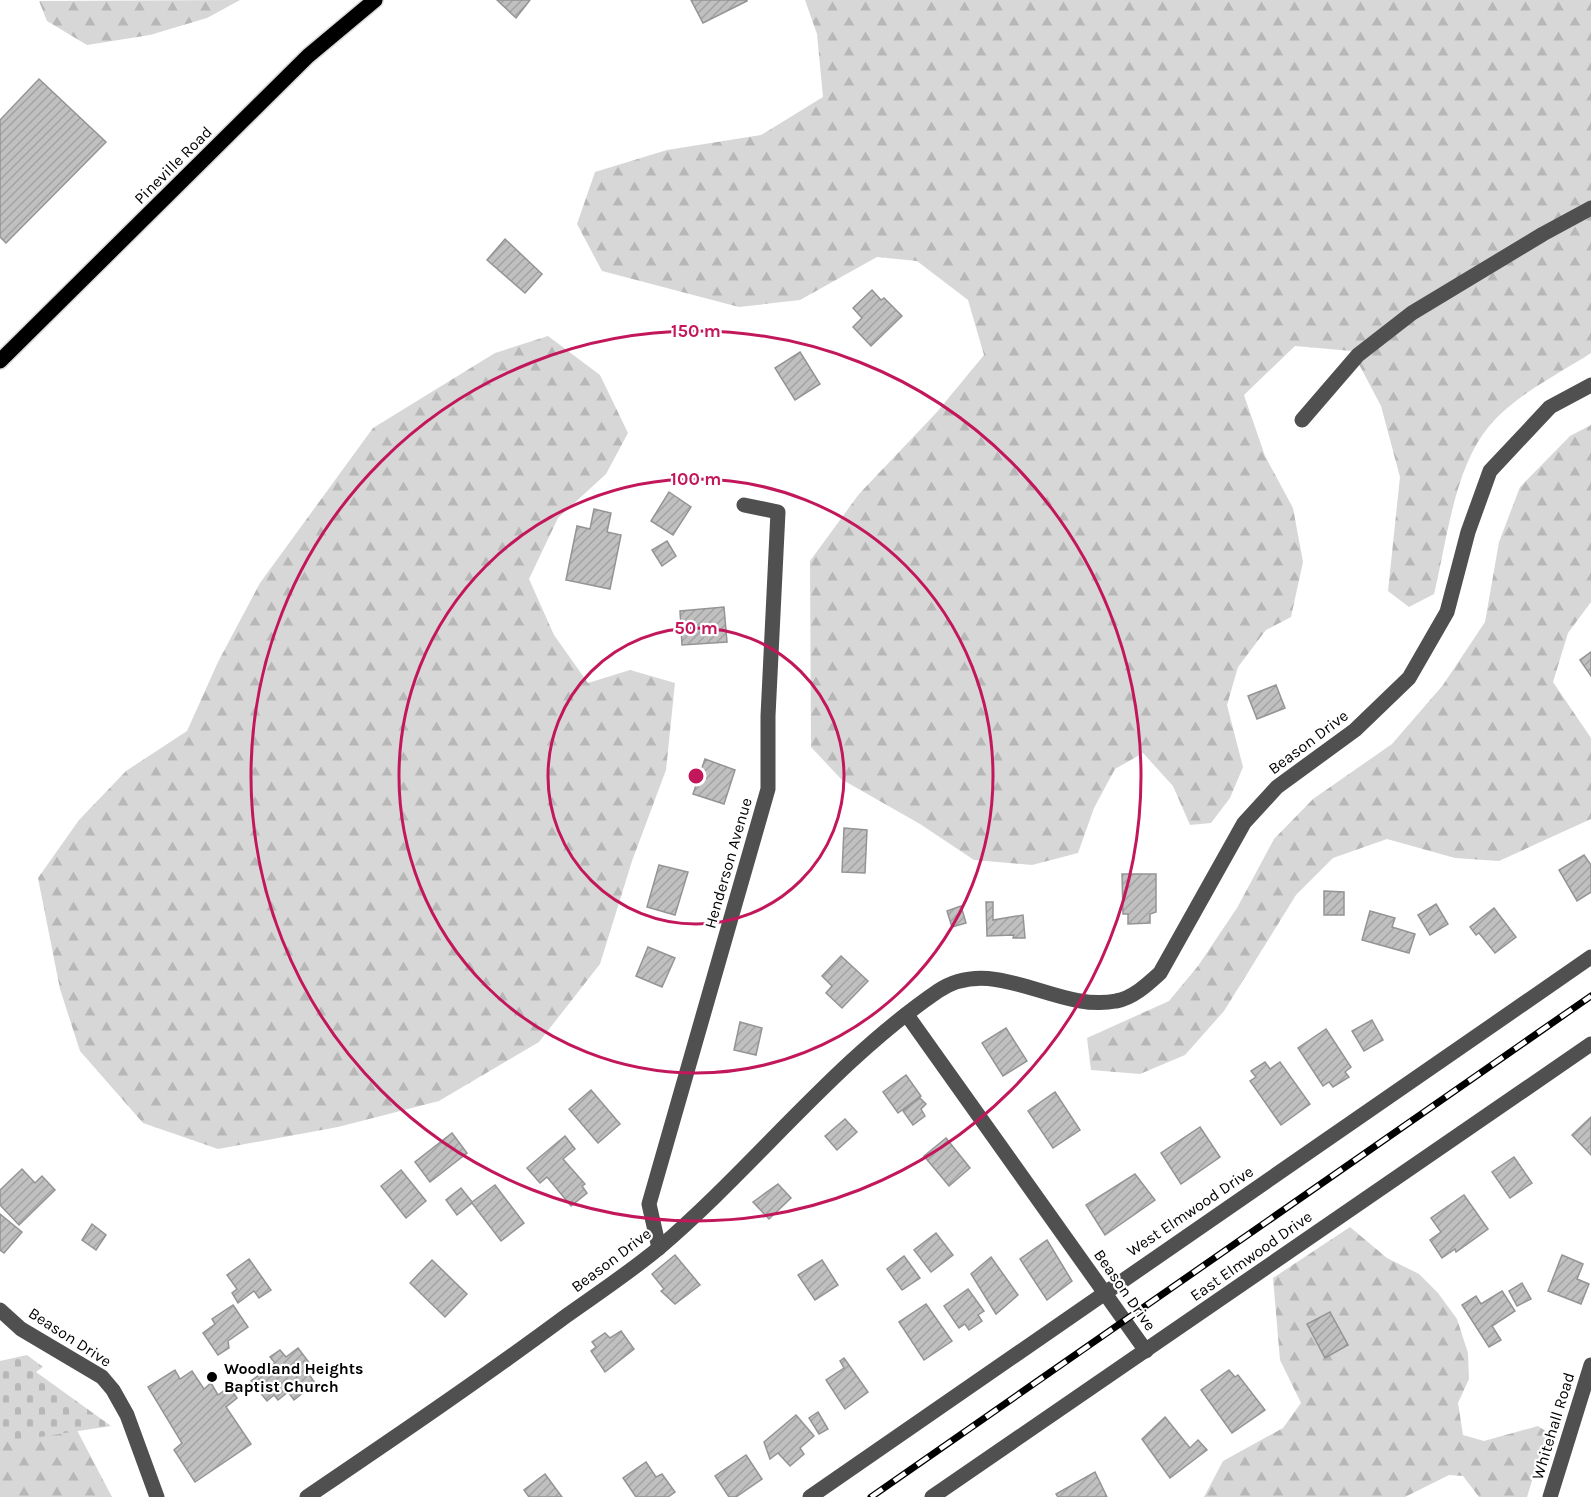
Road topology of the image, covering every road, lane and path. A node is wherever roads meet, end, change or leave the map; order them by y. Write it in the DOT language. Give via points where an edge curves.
graph roads {
  1 [pos="375,0"];
  2 [pos="1591,208"];
  3 [pos="0,361"];
  4 [pos="1591,385"];
  5 [pos="1302,420"];
  6 [pos="744,505"];
  7 [pos="1591,957"];
  8 [pos="907,1015"];
  9 [pos="1591,1044"];
  10 [pos="659,1248"];
  11 [pos="1105,1292"];
  12 [pos="0,1310"];
  13 [pos="1146,1351"];
  14 [pos="1591,1365"];
  15 [pos="157,1497"];
  16 [pos="307,1497"];
  17 [pos="810,1497"];
  18 [pos="932,1497"];
  19 [pos="1550,1497"];
  1 -- 3 [label="main road, Pineville Road" via="308,56"];
  2 -- 5 [label="street" via="1412,313 1358,354"];
  4 -- 8 [label="street, Beason Drive" via="1550,407 1490,471 1468,532 1447,612 1409,678 1355,730 1277,787 1244,823 1160,973 1143,988 1118,1001 1089,1002 985,977 962,979 940,989"];
  6 -- 10 [label="street, Henderson Avenue" via="778,512 768,789 649,1204"];
  7 -- 11 [label="street, West Elmwood Drive"];
  8 -- 10 [label="street, Beason Drive" via="862,1053"];
  8 -- 11 [label="street, Beason Drive"];
  9 -- 13 [label="street, East Elmwood Drive"];
  10 -- 16 [label="street, Beason Drive" via="463,1392"];
  11 -- 13 [label="street, Beason Drive"];
  11 -- 17 [label="street, West Elmwood Drive"];
  12 -- 15 [label="street, Beason Drive" via="21,1329 102,1377 113,1390 127,1415"];
  13 -- 18 [label="street, East Elmwood Drive"];
  14 -- 19 [label="street, Whitehall Road"];
}
